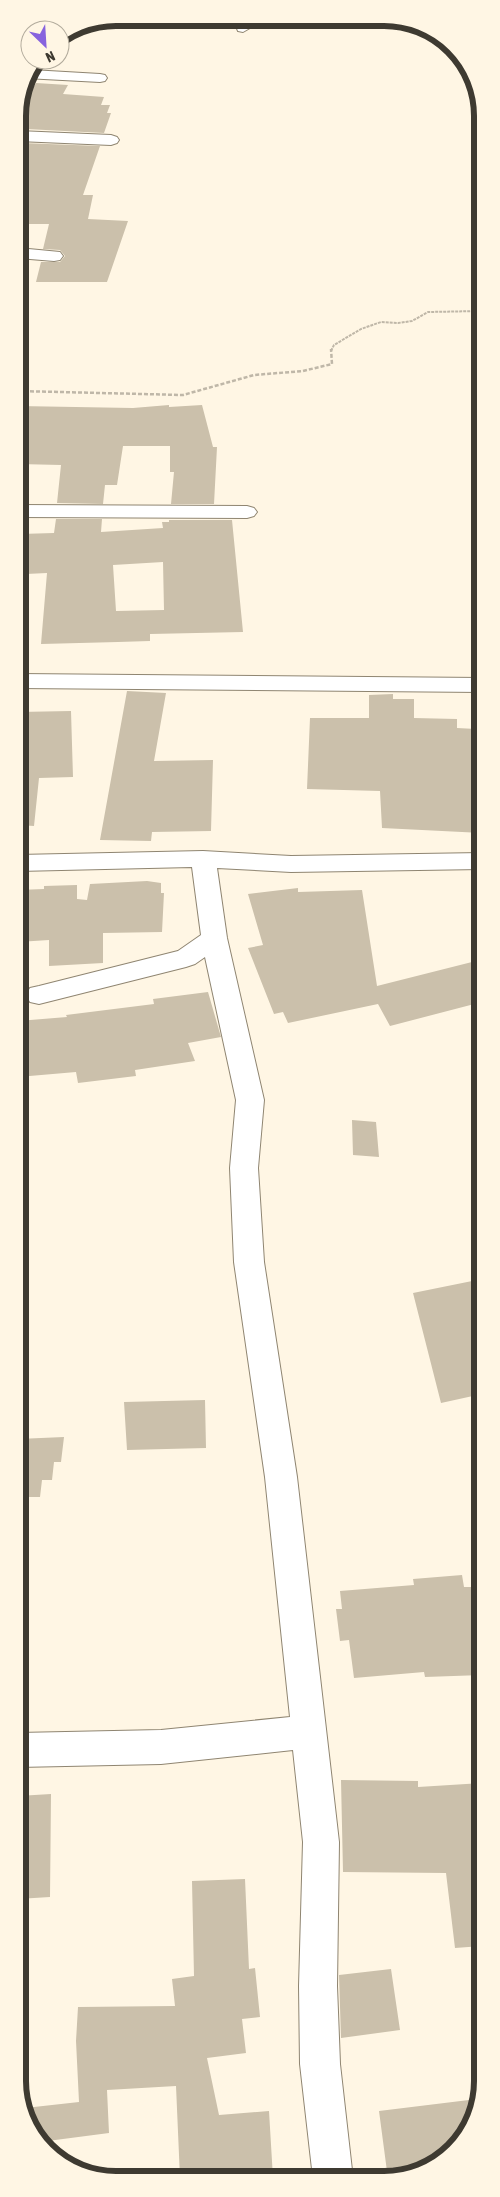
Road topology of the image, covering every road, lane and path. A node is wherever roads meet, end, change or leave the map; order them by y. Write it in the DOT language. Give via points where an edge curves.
graph roads {
  1 [pos="36,74"];
  2 [pos="100,78"];
  3 [pos="26,136"];
  4 [pos="111,140"];
  5 [pos="26,254"];
  6 [pos="50,256"];
  7 [pos="474,311"];
  8 [pos="26,391"];
  9 [pos="26,511"];
  10 [pos="247,512"];
  11 [pos="26,681"];
  12 [pos="474,685"];
  13 [pos="203,859"];
  14 [pos="474,861"];
  15 [pos="26,862"];
  16 [pos="214,938"];
  17 [pos="40,995"];
  18 [pos="309,1732"];
  19 [pos="26,1750"];
  20 [pos="332,2171"];
  1 -- 2 [label="street"];
  3 -- 4 [label="street"];
  5 -- 6 [label="street"];
  7 -- 8 [label="path" via="428,312 412,321 381,322 334,344 332,364 278,374 254,374 183,395"];
  9 -- 10 [label="street"];
  11 -- 12 [label="street"];
  13 -- 14 [label="street" via="292,864"];
  13 -- 15 [label="street"];
  13 -- 16 [label="street"];
  16 -- 17 [label="street" via="186,958"];
  16 -- 18 [label="street" via="250,1100 244,1168 248,1262 281,1477"];
  18 -- 19 [label="street" via="162,1747"];
  18 -- 20 [label="street" via="321,1842 320,2064"];
}
